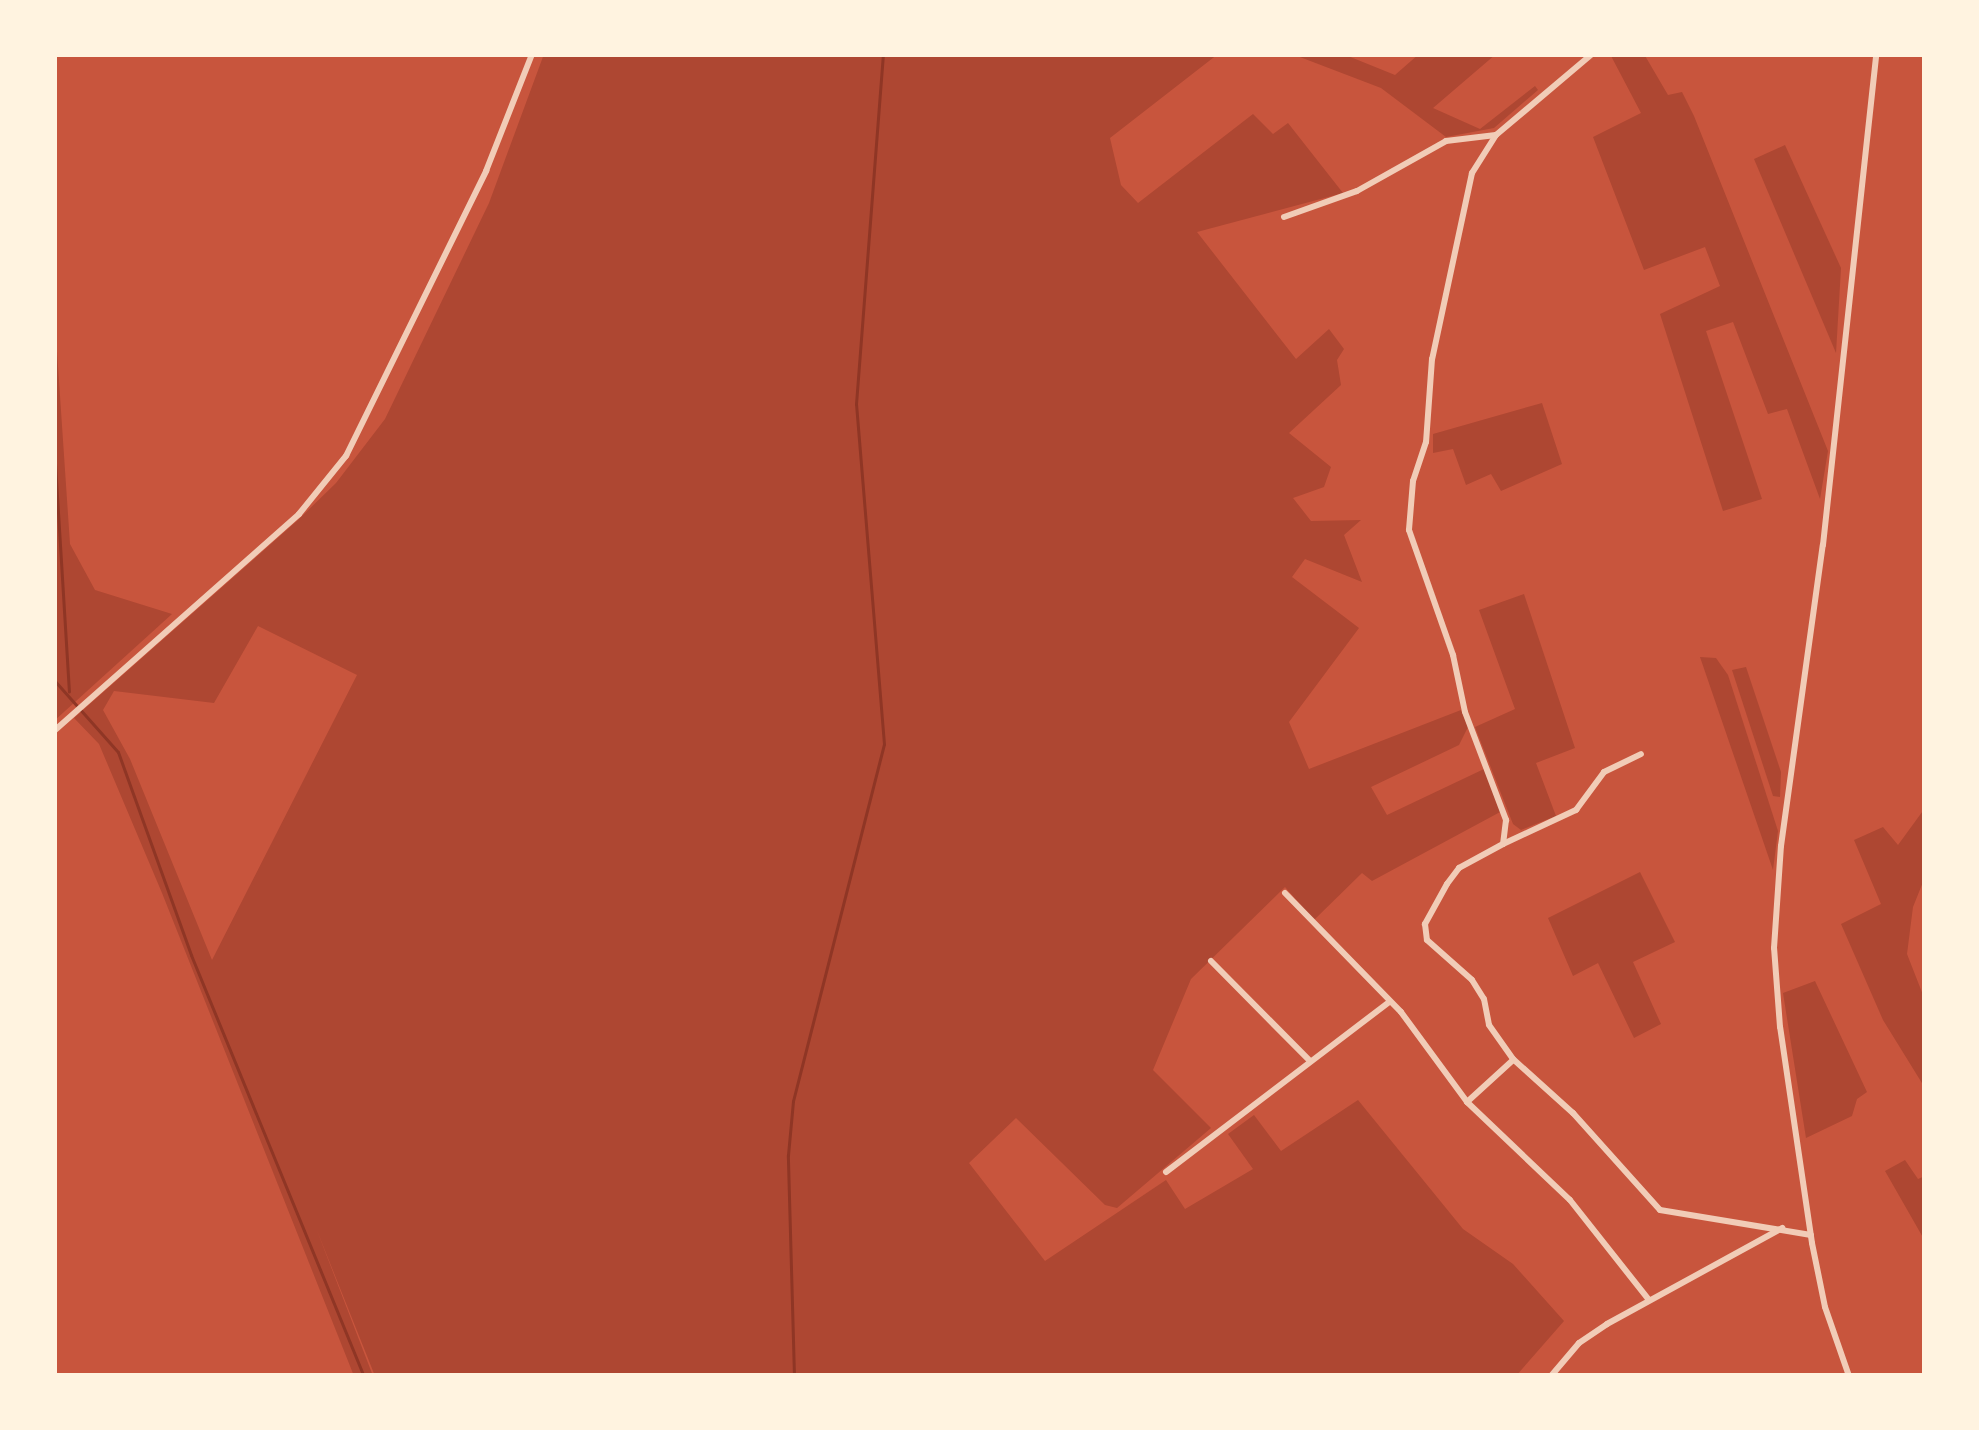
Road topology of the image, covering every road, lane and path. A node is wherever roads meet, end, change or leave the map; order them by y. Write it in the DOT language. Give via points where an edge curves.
graph roads {
  1 [pos="532,54"];
  2 [pos="1592,54"];
  3 [pos="1876,54"];
  4 [pos="1496,134"];
  5 [pos="1284,217"];
  6 [pos="54,731"];
  7 [pos="1641,754"];
  8 [pos="1503,844"];
  9 [pos="1285,893"];
  10 [pos="1211,962"];
  11 [pos="1389,1002"];
  12 [pos="1513,1059"];
  13 [pos="1310,1061"];
  14 [pos="1467,1102"];
  15 [pos="1166,1172"];
  16 [pos="1782,1228"];
  17 [pos="1811,1235"];
  18 [pos="1649,1300"];
  19 [pos="1551,1376"];
  20 [pos="1849,1376"];
  1 -- 6 [label="street" via="486,171 346,456 299,514"];
  2 -- 4 [label="street"];
  3 -- 17 [label="street" via="1775,929 1777,1004"];
  4 -- 5 [label="street" via="1446,141 1357,191"];
  4 -- 8 [label="street" via="1472,173 1455,241 1409,530 1465,712 1506,809"];
  7 -- 8 [label="street" via="1604,772 1576,810"];
  8 -- 12 [label="street" via="1459,868 1425,924 1427,940 1484,999"];
  9 -- 11 [label="street"];
  10 -- 13 [label="street"];
  11 -- 13 [label="street"];
  11 -- 14 [label="street"];
  12 -- 14 [label="street"];
  12 -- 16 [label="street" via="1574,1113 1660,1210"];
  13 -- 15 [label="street"];
  14 -- 18 [label="street" via="1570,1200"];
  16 -- 17 [label="street"];
  16 -- 18 [label="street"];
  17 -- 20 [label="street"];
  18 -- 19 [label="street" via="1579,1342"];
}
